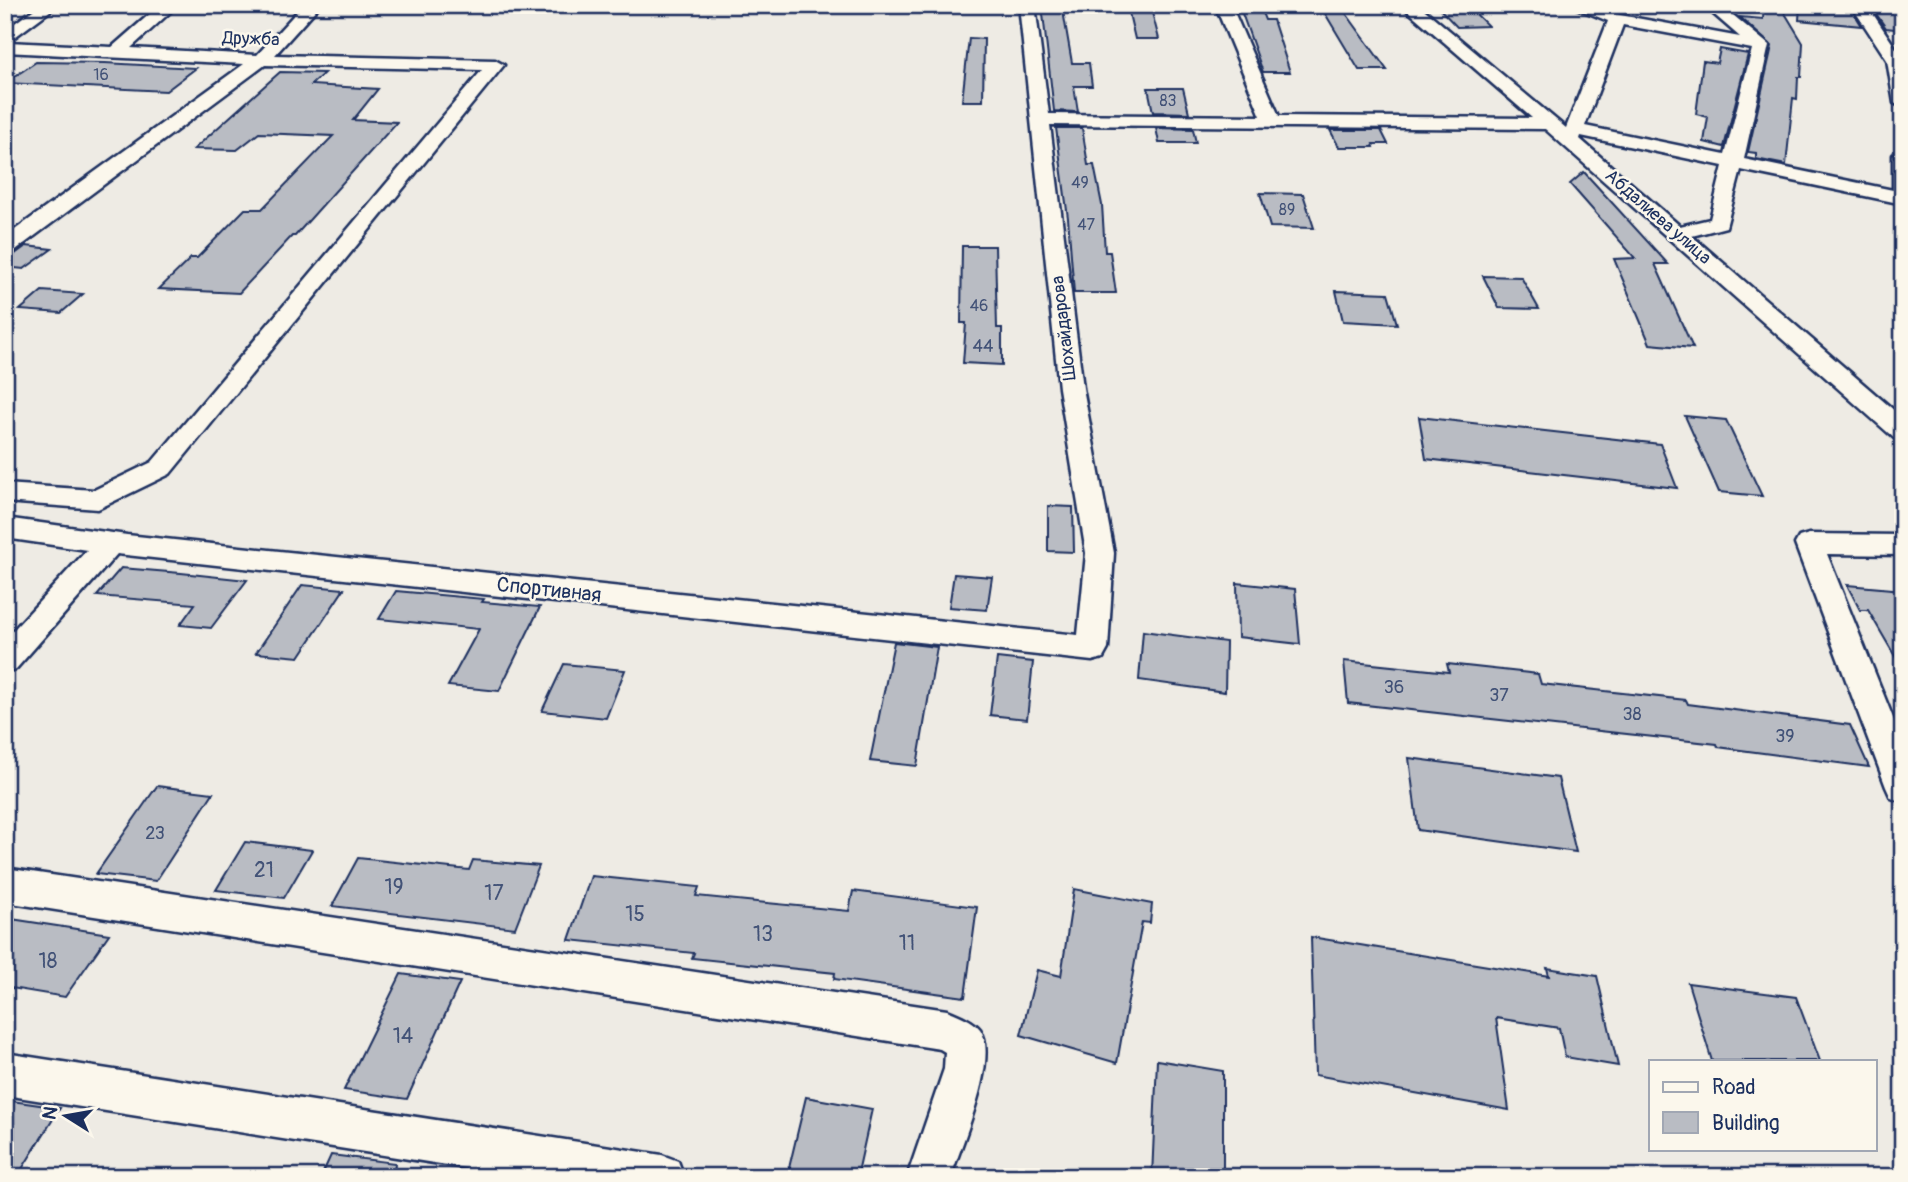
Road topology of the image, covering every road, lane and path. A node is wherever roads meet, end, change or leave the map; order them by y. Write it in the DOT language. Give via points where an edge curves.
graph roads {
  1 [pos="50,5"];
  2 [pos="170,5"];
  3 [pos="312,5"];
  4 [pos="1027,5"];
  5 [pos="1223,5"];
  6 [pos="1409,5"];
  7 [pos="1577,5"];
  8 [pos="1711,5"];
  9 [pos="1859,5"];
  10 [pos="1617,19"];
  11 [pos="5,38"];
  12 [pos="1761,45"];
  13 [pos="5,47"];
  14 [pos="116,52"];
  15 [pos="261,60"];
  16 [pos="1903,103"];
  17 [pos="1041,120"];
  18 [pos="1273,122"];
  19 [pos="1550,124"];
  20 [pos="1572,135"];
  21 [pos="1903,155"];
  22 [pos="1733,164"];
  23 [pos="1675,233"];
  24 [pos="5,247"];
  25 [pos="1903,432"];
  26 [pos="5,493"];
  27 [pos="5,528"];
  28 [pos="111,542"];
  29 [pos="1903,545"];
  30 [pos="1092,649"];
  31 [pos="5,660"];
  32 [pos="1903,787"];
  33 [pos="5,886"];
  34 [pos="5,1074"];
  35 [pos="662,1177"];
  36 [pos="929,1177"];
  1 -- 11 [label="street"];
  2 -- 14 [label="street"];
  3 -- 15 [label="street"];
  4 -- 17 [label="street, Шохайдарова"];
  5 -- 18 [label="street"];
  6 -- 19 [label="street, Абдалиева улица"];
  7 -- 10 [label="street"];
  8 -- 12 [label="street"];
  9 -- 16 [label="street" via="1895,60"];
  10 -- 12 [label="street"];
  10 -- 20 [label="street"];
  12 -- 22 [label="street"];
  13 -- 14 [label="street, Дружба"];
  14 -- 15 [label="street, Дружба"];
  15 -- 24 [label="street"];
  15 -- 26 [label="street, Дружба" via="495,65 161,468 98,500"];
  17 -- 18 [label="street"];
  17 -- 30 [label="street, Шохайдарова" via="1071,388 1100,553"];
  18 -- 19 [label="street"];
  19 -- 20 [label="street, Абдалиева улица"];
  20 -- 22 [label="street"];
  20 -- 23 [label="street, Абдалиева улица"];
  21 -- 22 [label="street" via="1903,198"];
  22 -- 23 [label="street" via="1719,223"];
  23 -- 25 [label="street, Абдалиева улица"];
  27 -- 28 [label="street, Спортивная"];
  28 -- 30 [label="street, Спортивная"];
  28 -- 31 [label="street"];
  29 -- 32 [label="street" via="1809,544"];
  33 -- 36 [label="street" via="947,1030 965,1042 965,1069"];
  34 -- 35 [label="street"];
}
